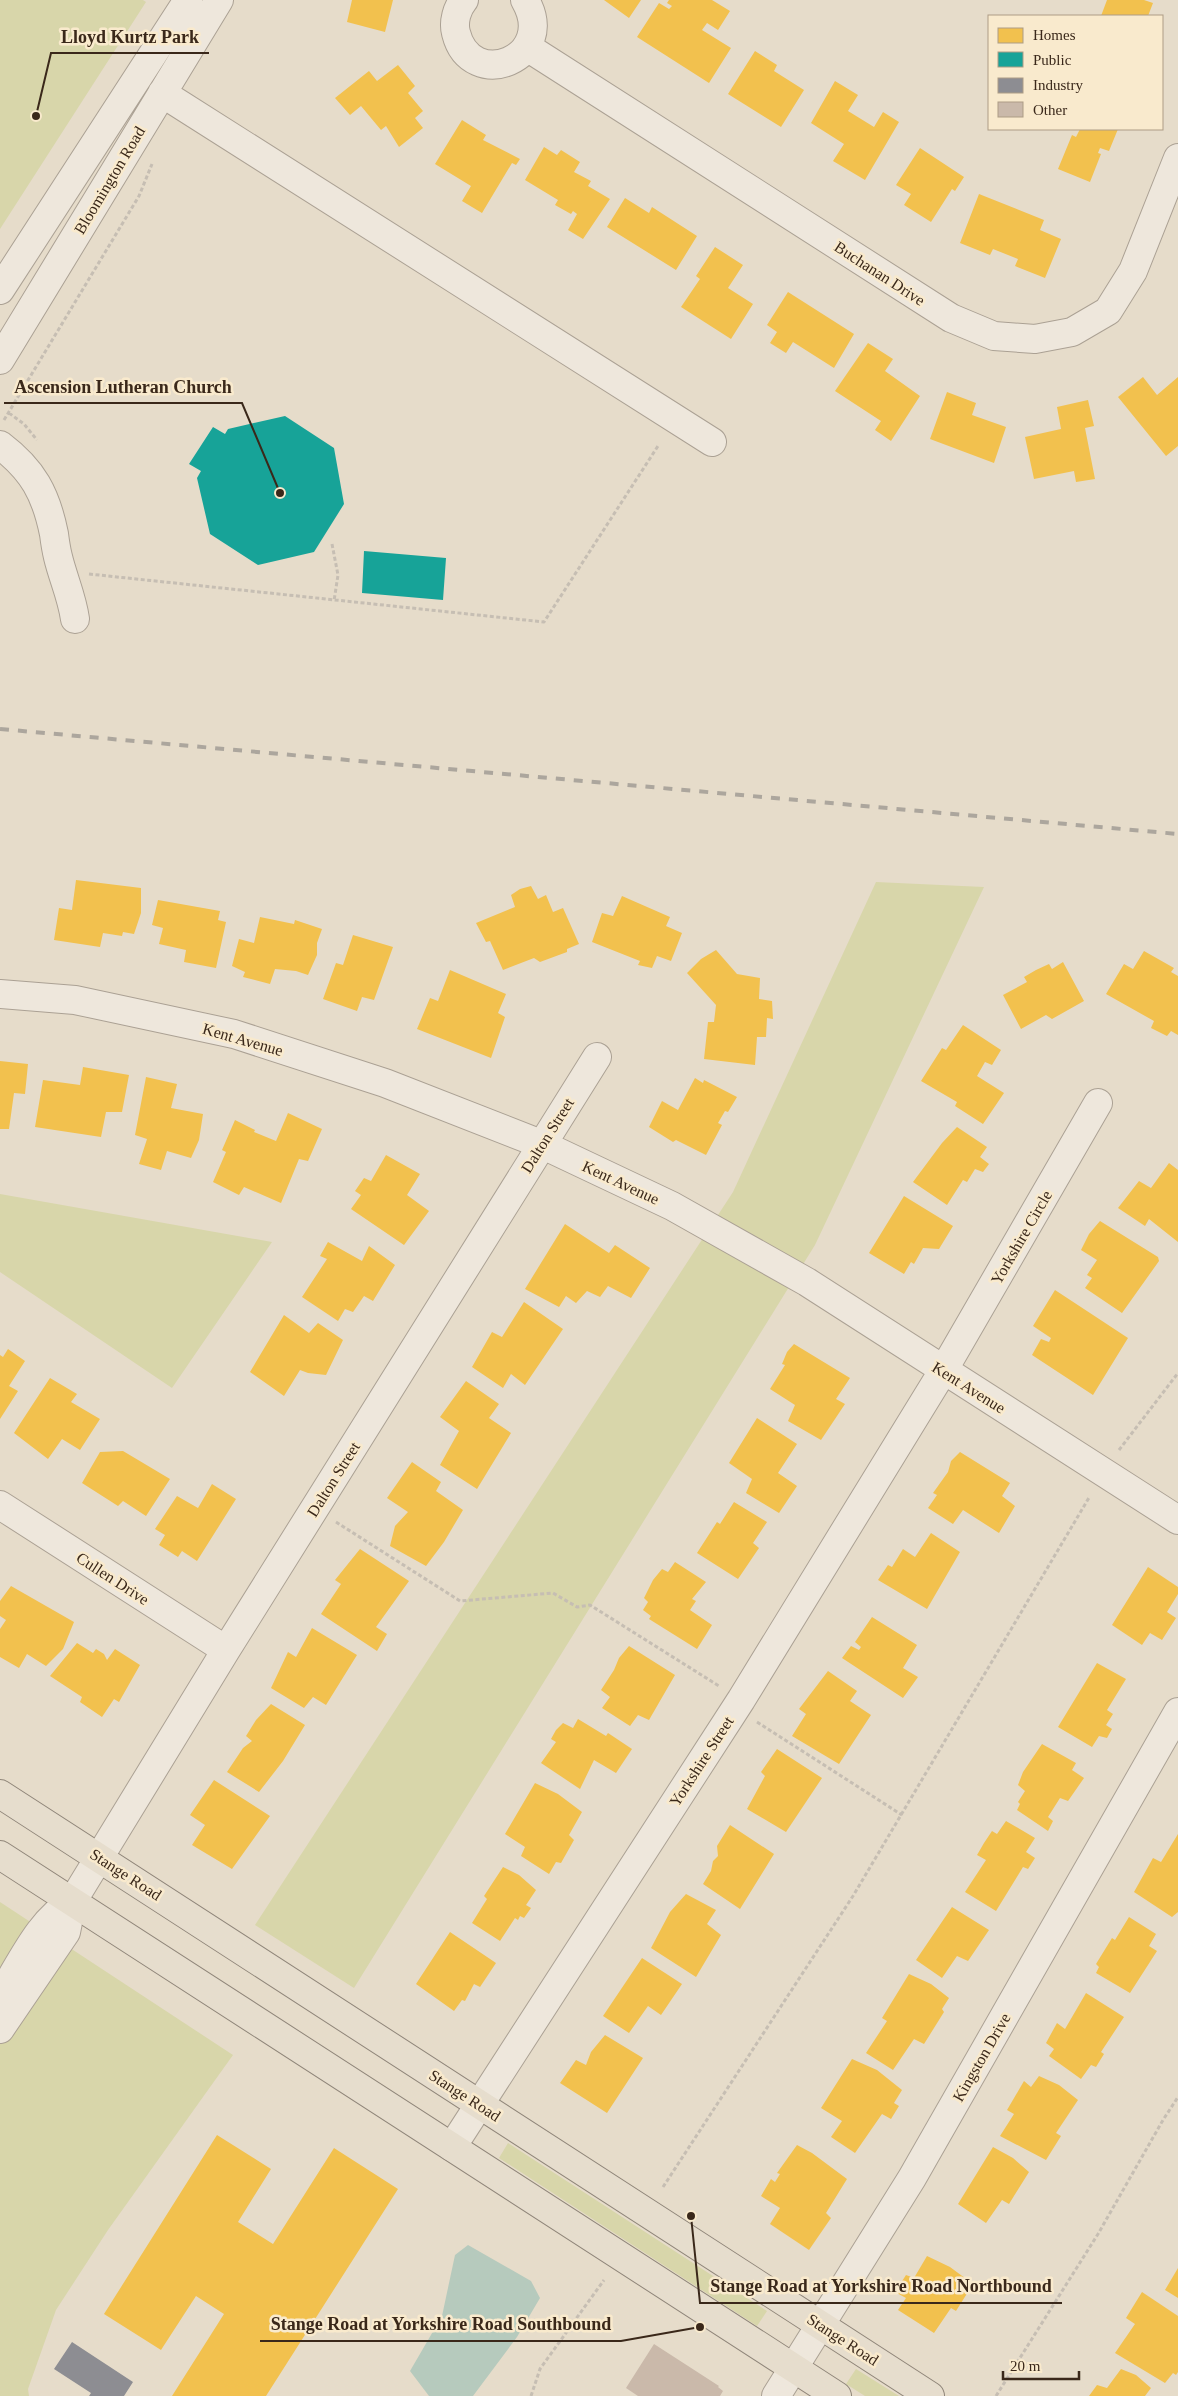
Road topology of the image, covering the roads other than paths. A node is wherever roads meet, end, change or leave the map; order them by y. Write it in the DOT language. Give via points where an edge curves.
graph roads {
  1 [pos="188,0"];
  2 [pos="219,0"];
  3 [pos="464,0"];
  4 [pos="525,0"];
  5 [pos="527,47"];
  6 [pos="162,93"];
  7 [pos="1178,158"];
  8 [pos="0,290"];
  9 [pos="0,360"];
  10 [pos="712,442"];
  11 [pos="0,446"];
  12 [pos="75,619"];
  13 [pos="0,994"];
  14 [pos="597,1058"];
  15 [pos="1098,1103"];
  16 [pos="541,1144"];
  17 [pos="943,1371"];
  18 [pos="0,1506"];
  19 [pos="1178,1520"];
  20 [pos="226,1650"];
  21 [pos="1178,1712"];
  22 [pos="0,1794"];
  23 [pos="0,1855"];
  24 [pos="101,1858"];
  25 [pos="72,1902"];
  26 [pos="0,1996"];
  27 [pos="0,2029"];
  28 [pos="480,2105"];
  29 [pos="452,2148"];
  30 [pos="821,2325"];
  31 [pos="793,2368"];
  32 [pos="776,2396"];
  33 [pos="837,2396"];
  34 [pos="930,2396"];
  1 -- 8 [label="street, Bloomington Road"];
  2 -- 6 [label="street, Bloomington Road"];
  3 -- 5 [label="street" via="456,16 455,30 467,54 478,62 492,65 518,57"];
  4 -- 5 [label="street" via="534,23"];
  5 -- 7 [label="street, Buchanan Drive" via="951,318 994,336 1035,339 1072,332 1108,311 1133,271"];
  6 -- 9 [label="street, Bloomington Road"];
  6 -- 10 [label="street"];
  11 -- 12 [label="street" via="25,465 45,502 57,554 72,597"];
  13 -- 16 [label="street, Kent Avenue" via="75,1000 234,1034 385,1083"];
  14 -- 16 [label="street, Dalton Street"];
  15 -- 17 [label="street, Yorkshire Circle"];
  16 -- 17 [label="street, Kent Avenue" via="672,1206 807,1282"];
  16 -- 20 [label="street, Dalton Street"];
  17 -- 19 [label="street, Kent Avenue"];
  17 -- 28 [label="street, Yorkshire Street" via="738,1704"];
  18 -- 20 [label="street, Cullen Drive"];
  20 -- 24 [label="street, Dalton Street"];
  21 -- 30 [label="street, Kingston Drive" via="912,2178"];
  22 -- 24 [label="main road, Stange Road"];
  23 -- 25 [label="main road"];
  24 -- 25 [label="street, Dalton Street"];
  24 -- 28 [label="main road, Stange Road"];
  25 -- 26 [label="street" via="49,1920"];
  25 -- 27 [label="street" via="66,1932"];
  25 -- 29 [label="main road"];
  28 -- 29 [label="street, Yorkshire Street"];
  28 -- 30 [label="main road, Stange Road"];
  29 -- 31 [label="main road"];
  30 -- 31 [label="street, Kingston Drive"];
  30 -- 34 [label="main road, Stange Road"];
  31 -- 32 [label="street, Kingston Drive"];
  31 -- 33 [label="main road"];
}
